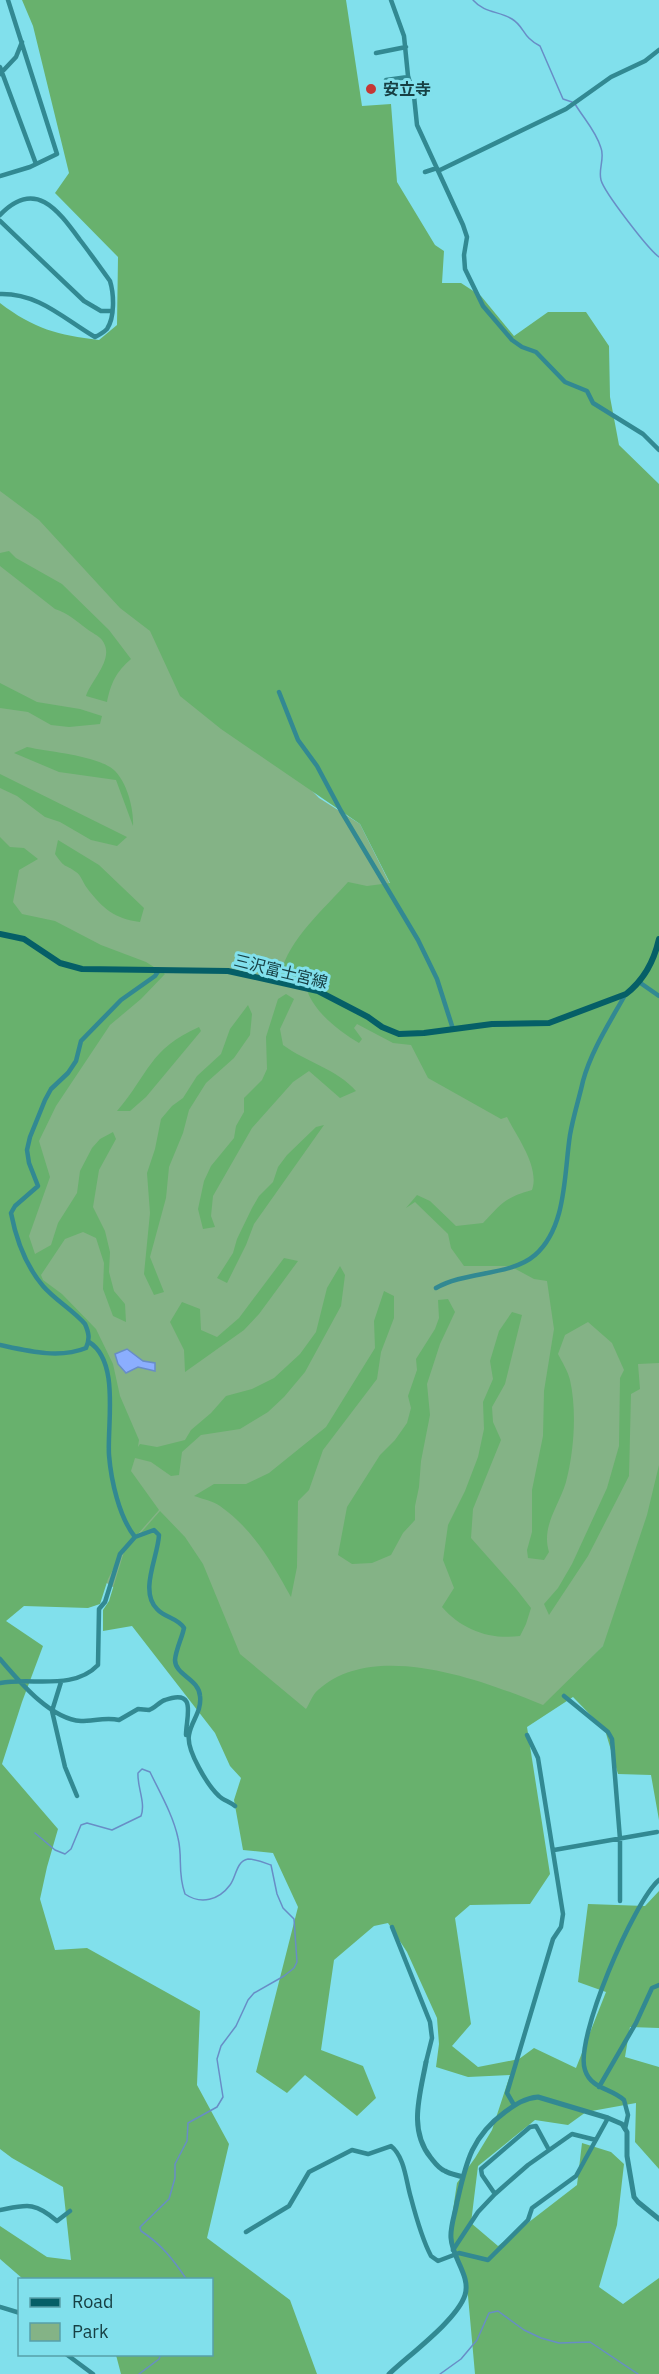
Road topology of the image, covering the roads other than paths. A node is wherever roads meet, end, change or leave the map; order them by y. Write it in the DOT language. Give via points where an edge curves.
graph roads {
  1 [pos="8,0"];
  2 [pos="391,0"];
  3 [pos="22,40"];
  4 [pos="406,47"];
  5 [pos="659,50"];
  6 [pos="376,53"];
  7 [pos="1,71"];
  8 [pos="408,77"];
  9 [pos="386,80"];
  10 [pos="36,164"];
  11 [pos="437,169"];
  12 [pos="425,172"];
  13 [pos="0,175"];
  14 [pos="0,215"];
  15 [pos="0,221"];
  16 [pos="0,294"];
  17 [pos="111,311"];
  18 [pos="659,450"];
  19 [pos="279,692"];
  20 [pos="0,934"];
  21 [pos="659,939"];
  22 [pos="159,970"];
  23 [pos="639,982"];
  24 [pos="626,994"];
  25 [pos="659,996"];
  26 [pos="453,1029"];
  27 [pos="436,1288"];
  28 [pos="89,1342"];
  29 [pos="0,1345"];
  30 [pos="135,1537"];
  31 [pos="0,1659"];
  32 [pos="18,1680"];
  33 [pos="61,1682"];
  34 [pos="0,1683"];
  35 [pos="564,1696"];
  36 [pos="52,1711"];
  37 [pos="527,1735"];
  38 [pos="188,1744"];
  39 [pos="77,1796"];
  40 [pos="235,1806"];
  41 [pos="657,1832"];
  42 [pos="620,1839"];
  43 [pos="554,1850"];
  44 [pos="659,1880"];
  45 [pos="620,1901"];
  46 [pos="392,1927"];
  47 [pos="659,1985"];
  48 [pos="426,2062"];
  49 [pos="598,2087"];
  50 [pos="514,2105"];
  51 [pos="608,2118"];
  52 [pos="625,2129"];
  53 [pos="596,2140"];
  54 [pos="549,2150"];
  55 [pos="463,2176"];
  56 [pos="495,2194"];
  57 [pos="0,2210"];
  58 [pos="70,2211"];
  59 [pos="659,2219"];
  60 [pos="246,2232"];
  61 [pos="454,2252"];
  62 [pos="0,2307"];
  63 [pos="18,2312"];
  64 [pos="67,2356"];
  65 [pos="93,2374"];
  66 [pos="389,2374"];
  1 -- 3 [label="street"];
  2 -- 4 [label="street"];
  3 -- 7 [label="street" via="16,57"];
  3 -- 10 [label="street" via="57,154"];
  4 -- 6 [label="street"];
  4 -- 8 [label="street"];
  5 -- 11 [label="street" via="645,61 611,76 566,109"];
  7 -- 10 [label="street"];
  8 -- 9 [label="street"];
  8 -- 11 [label="street" via="417,125"];
  10 -- 13 [label="street"];
  11 -- 12 [label="street"];
  11 -- 18 [label="street" via="467,237 465,269 496,324 522,347 536,352 565,382 587,391 593,403 643,434"];
  14 -- 17 [label="street" via="16,202 35,198 59,211 110,281"];
  15 -- 17 [label="street" via="84,301 101,311"];
  16 -- 17 [label="street" via="44,303 95,337 106,330"];
  19 -- 26 [label="street" via="298,740 418,940 437,979"];
  20 -- 22 [label="main road, 三沢富士宮線" via="24,939 60,963 82,969"];
  21 -- 23 [label="main road, 三沢富士宮線" via="655,956"];
  22 -- 26 [label="main road, 三沢富士宮線" via="228,971 318,991 399,1034"];
  22 -- 28 [label="street" via="121,1000 81,1041 76,1061 51,1089 27,1150 38,1186 10,1213 33,1272 85,1324"];
  23 -- 24 [label="main road, 三沢富士宮線"];
  23 -- 25 [label="street"];
  24 -- 26 [label="main road, 三沢富士宮線" via="549,1023"];
  24 -- 27 [label="street" via="584,1079 571,1129 560,1209 544,1245 522,1263 463,1277"];
  28 -- 29 [label="street" via="79,1351 59,1354"];
  28 -- 30 [label="street" via="95,1346 106,1370 111,1395 111,1470 121,1508"];
  30 -- 33 [label="street" via="120,1554 105,1602 99,1609 98,1665 90,1673"];
  30 -- 38 [label="street" via="154,1530 159,1535 149,1591 157,1609 184,1628 176,1666 196,1684 201,1701"];
  31 -- 32 [label="street"];
  32 -- 33 [label="street"];
  32 -- 34 [label="street"];
  32 -- 36 [label="street"];
  33 -- 36 [label="street"];
  35 -- 42 [label="street" via="612,1739"];
  36 -- 38 [label="street" via="74,1720 118,1720 138,1709 149,1710 163,1700 181,1697 189,1707"];
  36 -- 39 [label="street" via="65,1767"];
  37 -- 43 [label="street" via="538,1758"];
  38 -- 40 [label="street" via="210,1786 220,1798"];
  41 -- 42 [label="street"];
  42 -- 43 [label="street"];
  42 -- 45 [label="street"];
  43 -- 50 [label="street" via="563,1914 561,1927 553,1939 507,2093"];
  44 -- 49 [label="street" via="647,1894 598,1997 583,2055 585,2072"];
  46 -- 48 [label="street" via="430,2022 432,2038"];
  47 -- 49 [label="street" via="652,1988"];
  48 -- 55 [label="street" via="418,2105 419,2136 429,2156 443,2171"];
  49 -- 52 [label="street" via="624,2100 628,2115"];
  50 -- 51 [label="street" via="538,2097"];
  50 -- 55 [label="street" via="486,2127"];
  51 -- 52 [label="street"];
  51 -- 53 [label="street"];
  52 -- 59 [label="street" via="634,2197"];
  53 -- 54 [label="street" via="572,2134"];
  53 -- 61 [label="street" via="576,2176 532,2208 528,2220 488,2260"];
  54 -- 56 [label="street"];
  54 -- 56 [label="street" via="536,2126 530,2127 481,2169"];
  55 -- 61 [label="street" via="451,2230"];
  56 -- 61 [label="street" via="478,2212"];
  57 -- 58 [label="street" via="29,2205 57,2221"];
  60 -- 61 [label="street" via="289,2206 309,2172 352,2150 368,2154 391,2146 404,2169 431,2256 438,2261"];
  61 -- 66 [label="street" via="467,2285 463,2301"];
  62 -- 63 [label="street"];
  64 -- 65 [label="street"];
}
